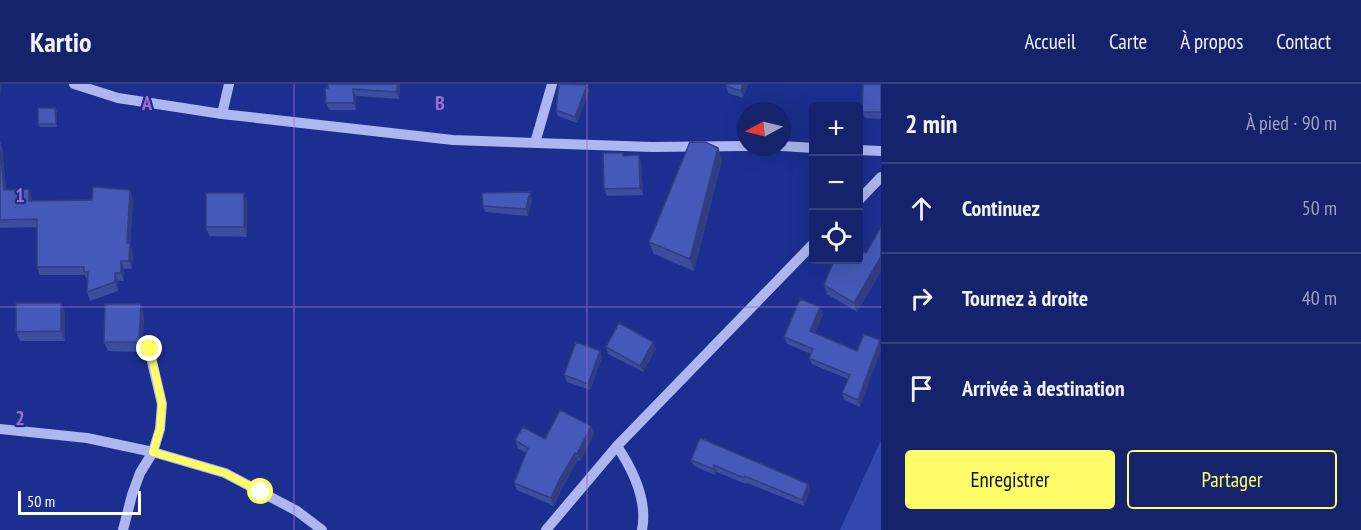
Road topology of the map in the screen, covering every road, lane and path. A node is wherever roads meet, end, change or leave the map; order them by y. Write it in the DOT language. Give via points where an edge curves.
graph roads {
  1 [pos="74,84"];
  2 [pos="229,84"];
  3 [pos="552,84"];
  4 [pos="222,114"];
  5 [pos="535,143"];
  6 [pos="737,146"];
  7 [pos="791,147"];
  8 [pos="809,148"];
  9 [pos="863,150"];
  10 [pos="881,151"];
  11 [pos="881,177"];
  12 [pos="863,196"];
  13 [pos="809,247"];
  14 [pos="150,349"];
  15 [pos="0,429"];
  16 [pos="617,446"];
  17 [pos="153,452"];
  18 [pos="123,530"];
  19 [pos="322,530"];
  20 [pos="546,530"];
  21 [pos="642,530"];
  1 -- 4 [label="street" via="118,98"];
  2 -- 4 [label="street"];
  3 -- 5 [label="street"];
  4 -- 5 [label="street" via="453,140"];
  5 -- 6 [label="street"];
  7 -- 8 [label="street"];
  9 -- 10 [label="street"];
  11 -- 12 [label="street"];
  13 -- 16 [label="street"];
  14 -- 17 [label="street" via="162,404"];
  15 -- 17 [label="street" via="87,438"];
  16 -- 20 [label="street"];
  16 -- 21 [label="street" via="633,471 641,502"];
  17 -- 18 [label="street" via="140,473"];
  17 -- 19 [label="street" via="225,473 297,511"];
}
